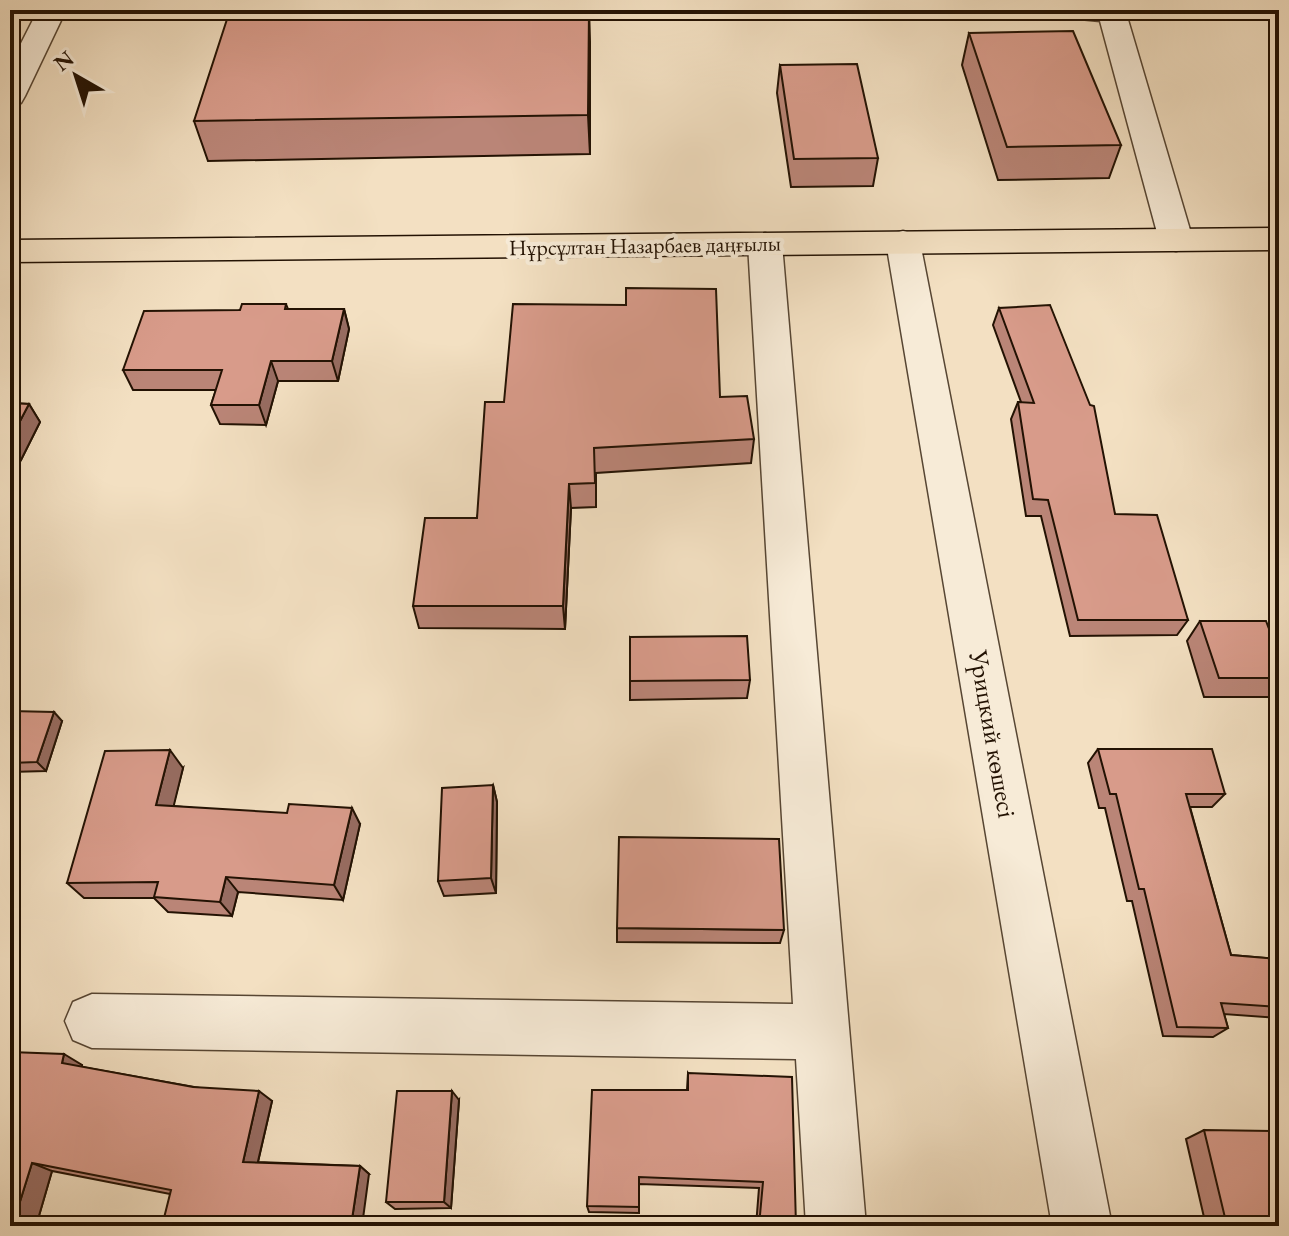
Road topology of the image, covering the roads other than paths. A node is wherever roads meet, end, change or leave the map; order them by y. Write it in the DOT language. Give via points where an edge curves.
graph roads {
  1 [pos="52,10"];
  2 [pos="179,10"];
  3 [pos="200,10"];
  4 [pos="1059,10"];
  5 [pos="10,96"];
  6 [pos="1279,239"];
  7 [pos="1176,240"];
  8 [pos="903,242"];
  9 [pos="765,244"];
  10 [pos="10,251"];
  11 [pos="92,1021"];
  12 [pos="822,1032"];
  13 [pos="836,1226"];
  14 [pos="1082,1226"];
  1 -- 5 [label="street"];
  2 -- 3 [label="street"];
  4 -- 7 [label="street" via="1112,13"];
  6 -- 7 [label="main road, Нұрсұлтан Назарбаев даңғылы"];
  7 -- 8 [label="main road, Нұрсұлтан Назарбаев даңғылы"];
  8 -- 9 [label="main road, Нұрсұлтан Назарбаев даңғылы"];
  8 -- 14 [label="street, Урицкий көшесі"];
  9 -- 10 [label="main road, Нұрсұлтан Назарбаев даңғылы"];
  9 -- 12 [label="street"];
  11 -- 12 [label="street"];
  12 -- 13 [label="street"];
}
